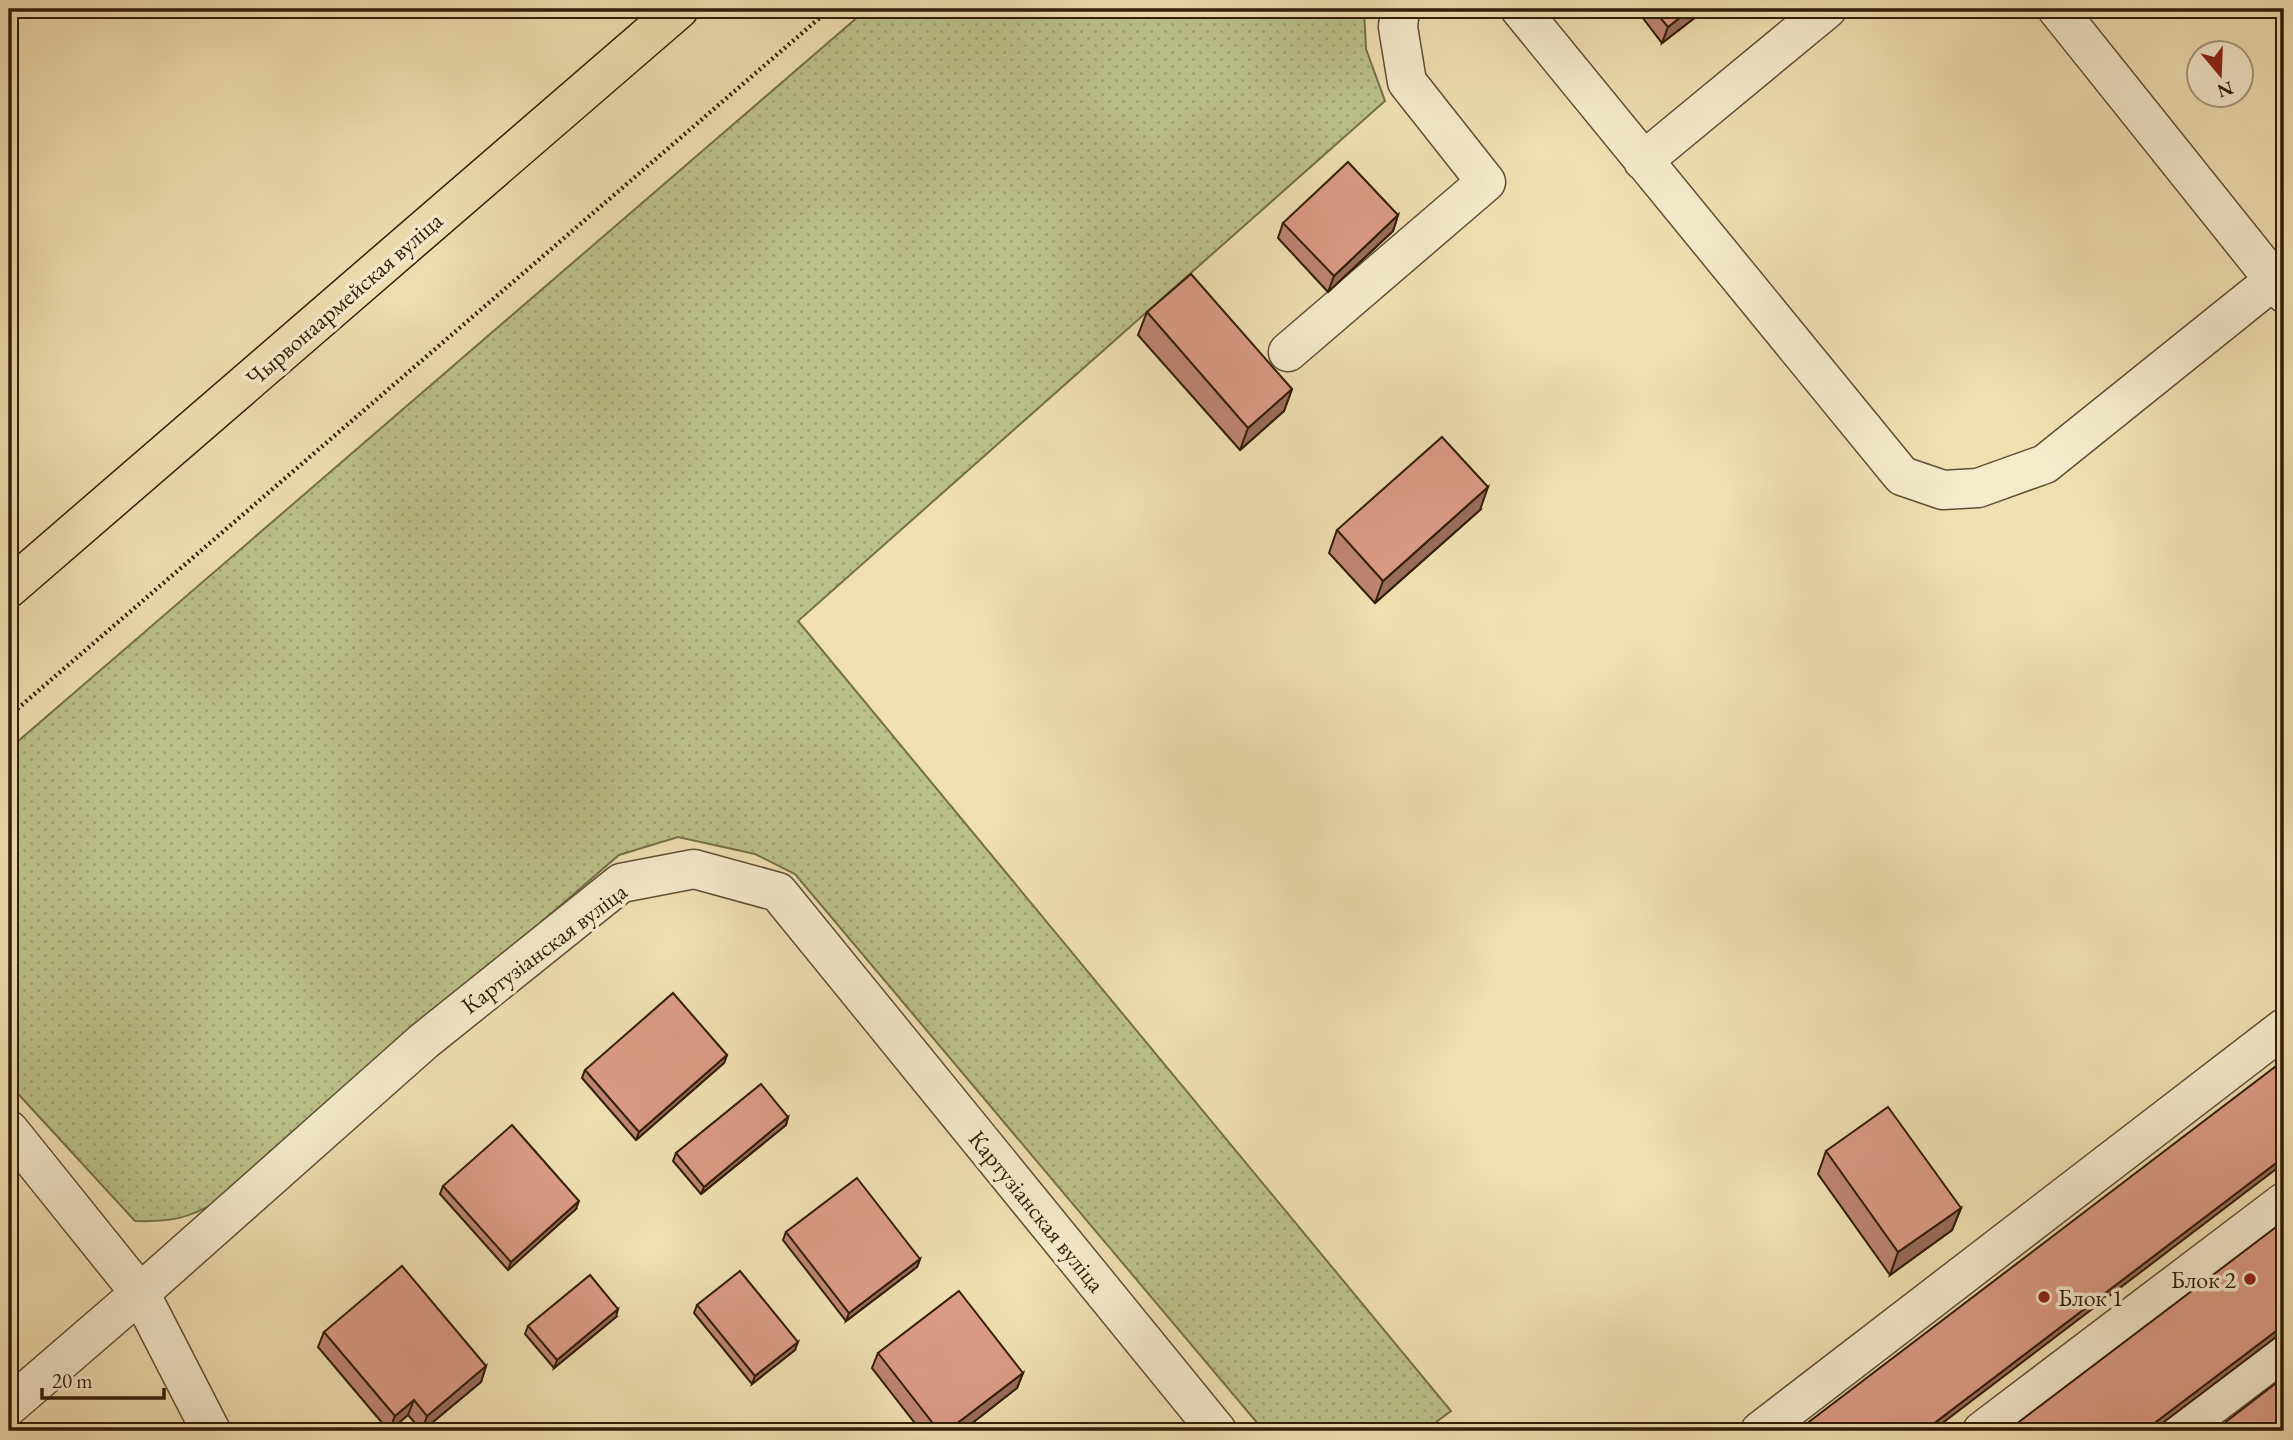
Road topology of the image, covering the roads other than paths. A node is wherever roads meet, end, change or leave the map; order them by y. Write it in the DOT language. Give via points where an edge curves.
graph roads {
  1 [pos="679,9"];
  2 [pos="1400,9"];
  3 [pos="1520,9"];
  4 [pos="1827,9"];
  5 [pos="2057,9"];
  6 [pos="1643,161"];
  7 [pos="2279,286"];
  8 [pos="1288,352"];
  9 [pos="9,588"];
  10 [pos="2284,1028"];
  11 [pos="9,1130"];
  12 [pos="2284,1202"];
  13 [pos="140,1293"];
  14 [pos="2284,1351"];
  15 [pos="9,1406"];
  16 [pos="211,1431"];
  17 [pos="1217,1431"];
  18 [pos="1760,1431"];
  19 [pos="1982,1431"];
  20 [pos="2178,1431"];
  1 -- 9 [label="main road, Чырвонаармейская вуліца"];
  2 -- 8 [label="street" via="1398,27 1407,82 1486,182"];
  3 -- 6 [label="street"];
  4 -- 6 [label="street"];
  5 -- 7 [label="street"];
  6 -- 7 [label="street" via="1902,476 1943,490 1978,488 2045,464"];
  10 -- 18 [label="street"];
  11 -- 13 [label="street"];
  12 -- 19 [label="street"];
  13 -- 15 [label="street, Картузіанская вуліца"];
  13 -- 16 [label="street"];
  13 -- 17 [label="street, Картузіанская вуліца" via="424,1041 621,883 694,869 778,892"];
  14 -- 20 [label="street"];
}
